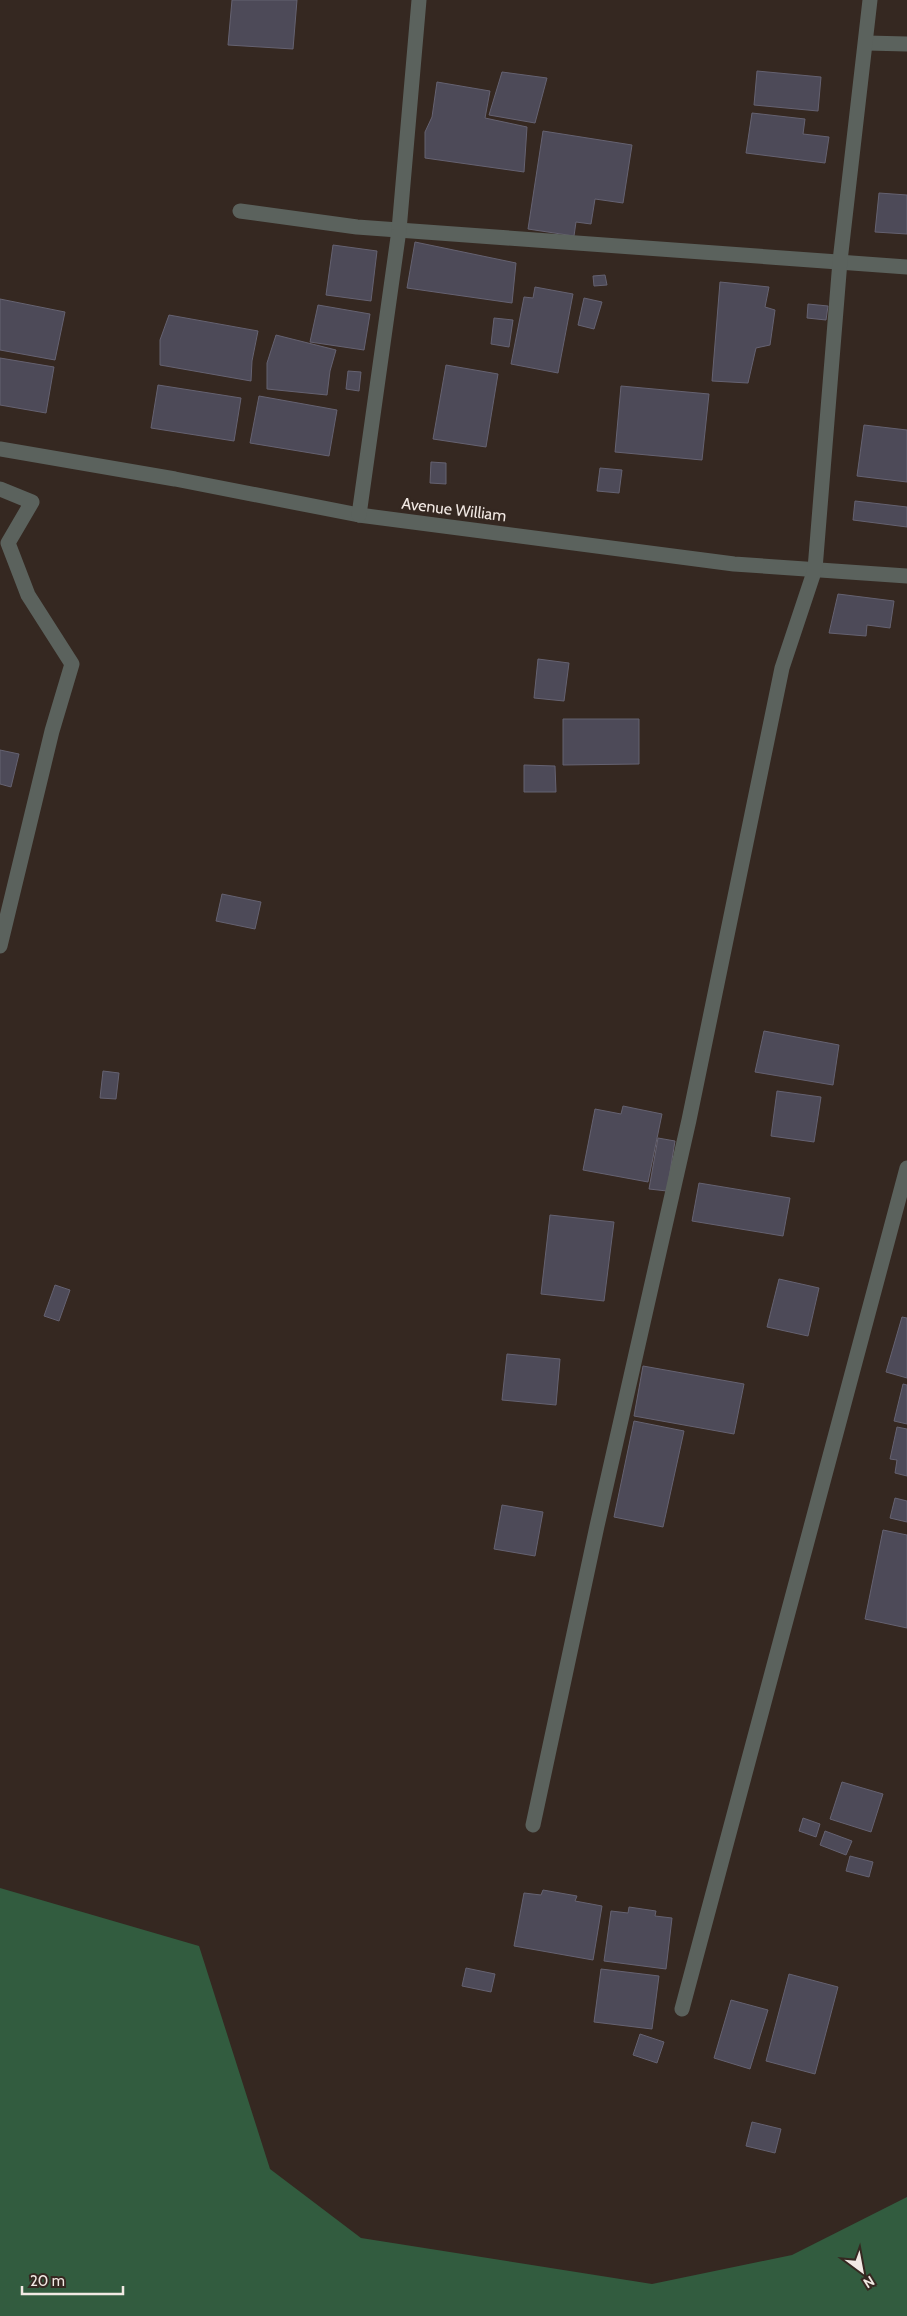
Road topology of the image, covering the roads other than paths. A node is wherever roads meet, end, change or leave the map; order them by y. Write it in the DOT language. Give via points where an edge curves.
graph roads {
  1 [pos="419,0"];
  2 [pos="870,0"];
  3 [pos="867,43"];
  4 [pos="907,44"];
  5 [pos="240,211"];
  6 [pos="399,230"];
  7 [pos="840,261"];
  8 [pos="907,266"];
  9 [pos="0,449"];
  10 [pos="0,489"];
  11 [pos="359,515"];
  12 [pos="815,569"];
  13 [pos="907,576"];
  14 [pos="0,946"];
  15 [pos="907,1168"];
  16 [pos="533,1825"];
  17 [pos="682,2009"];
  1 -- 6 [label="street"];
  2 -- 3 [label="street"];
  3 -- 4 [label="street"];
  3 -- 7 [label="street"];
  5 -- 6 [label="street" via="357,228"];
  6 -- 7 [label="street"];
  6 -- 11 [label="street"];
  7 -- 8 [label="street"];
  7 -- 12 [label="street"];
  9 -- 11 [label="street, Avenue William"];
  10 -- 14 [label="street" via="32,502 8,543 28,594 72,664 52,731"];
  11 -- 12 [label="street, Avenue William" via="734,564"];
  12 -- 13 [label="street, Avenue William"];
  12 -- 16 [label="street" via="782,668 689,1120"];
  15 -- 17 [label="street"];
}
